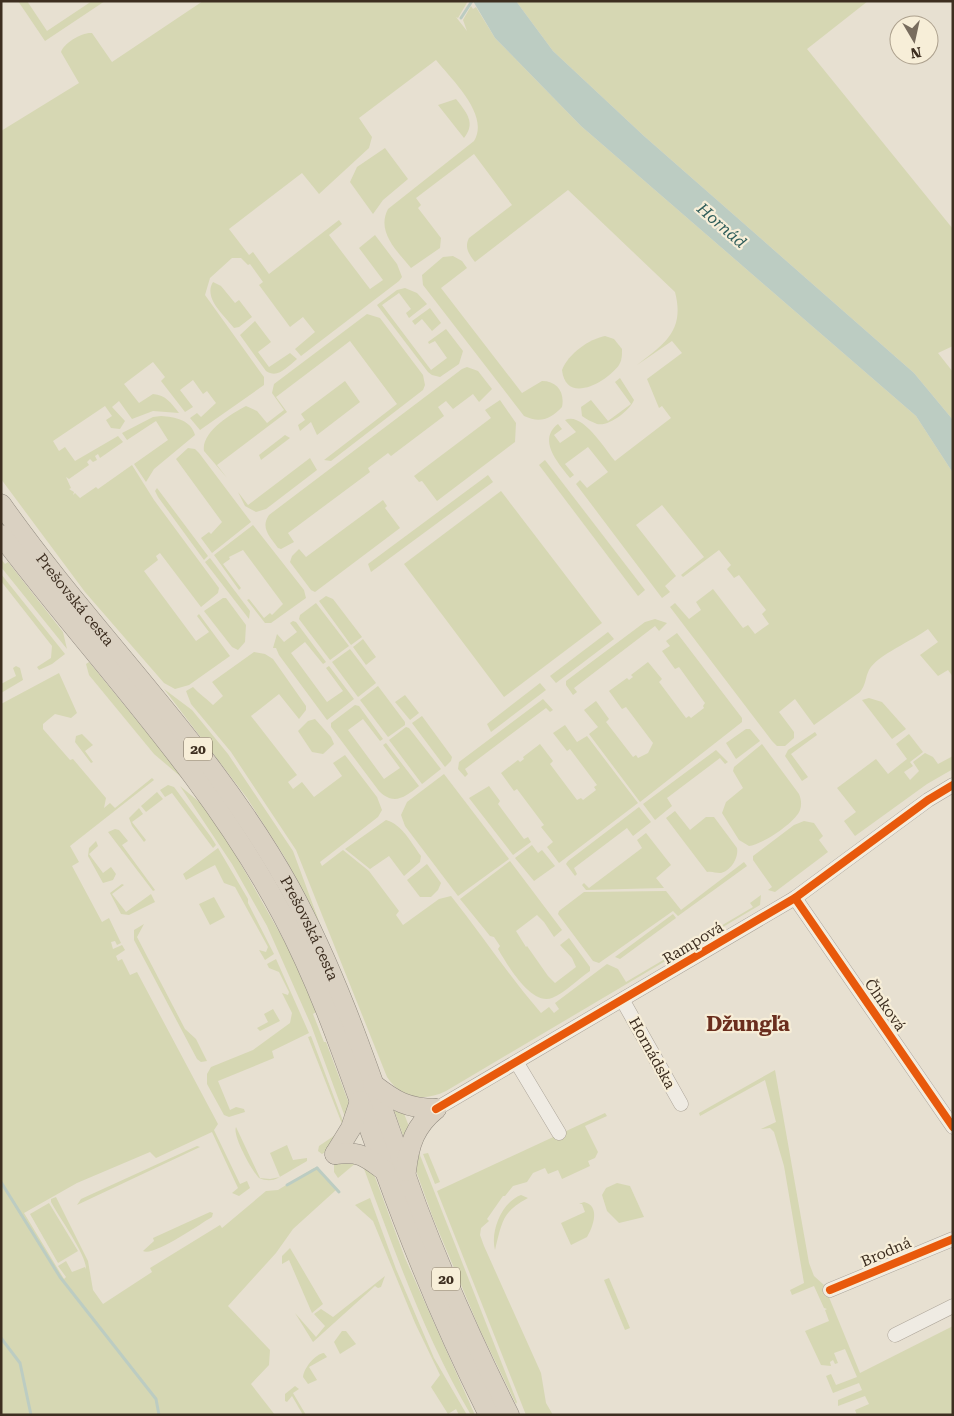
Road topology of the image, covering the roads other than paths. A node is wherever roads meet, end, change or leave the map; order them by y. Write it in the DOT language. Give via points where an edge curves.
graph roads {
  1 [pos="1,504"];
  2 [pos="1,536"];
  3 [pos="951,787"];
  4 [pos="795,898"];
  5 [pos="623,1001"];
  6 [pos="517,1063"];
  7 [pos="373,1084"];
  8 [pos="360,1100"];
  9 [pos="681,1104"];
  10 [pos="436,1109"];
  11 [pos="953,1127"];
  12 [pos="559,1133"];
  13 [pos="385,1171"];
  14 [pos="406,1175"];
  15 [pos="953,1239"];
  16 [pos="830,1290"];
  17 [pos="953,1306"];
  18 [pos="895,1336"];
  19 [pos="489,1415"];
  20 [pos="509,1415"];
  1 -- 7 [label="highway, Prešovská cesta / 20" via="64,587 180,726 246,816 282,874 315,939"];
  2 -- 8 [label="highway, Prešovská cesta / 20" via="166,739 236,834 297,944"];
  3 -- 4 [label="street, Rampová"];
  4 -- 5 [label="street, Rampová"];
  4 -- 11 [label="street, Člnková"];
  5 -- 6 [label="street, Rampová"];
  5 -- 9 [label="street, Hornádska"];
  6 -- 10 [label="street, Rampová"];
  6 -- 12 [label="street"];
  7 -- 10 [label="highway" via="412,1108"];
  7 -- 14 [label="highway, Prešovská cesta / 20"];
  8 -- 13 [label="highway, Prešovská cesta / 20"];
  8 -- 13 [label="highway" via="352,1128 335,1154 361,1154"];
  10 -- 14 [label="highway" via="426,1117 411,1140"];
  13 -- 19 [label="highway, Prešovská cesta / 20" via="440,1311"];
  14 -- 20 [label="highway, Prešovská cesta / 20" via="452,1294"];
  15 -- 16 [label="street, Brodná"];
  17 -- 18 [label="street"];
}
